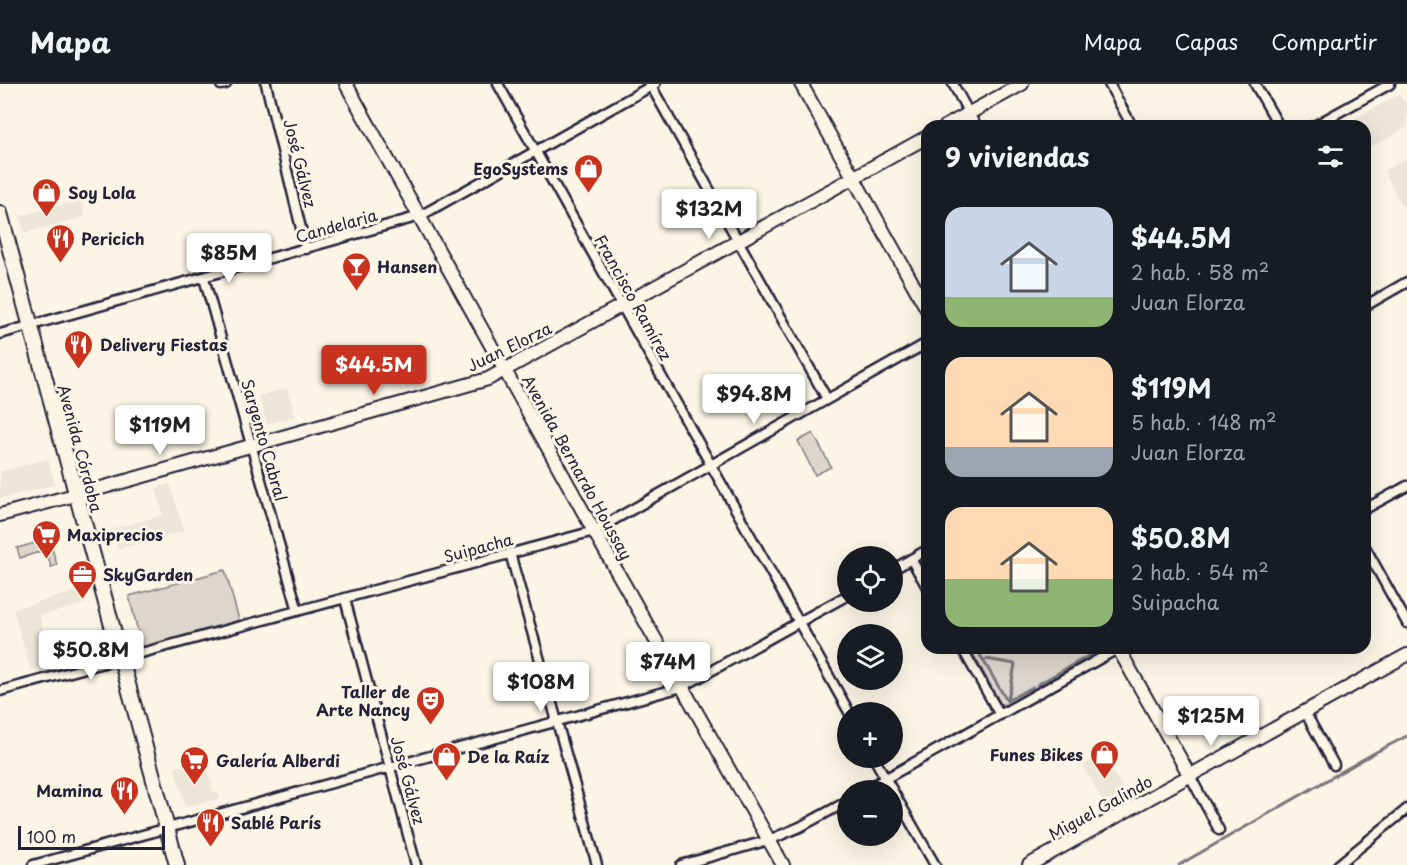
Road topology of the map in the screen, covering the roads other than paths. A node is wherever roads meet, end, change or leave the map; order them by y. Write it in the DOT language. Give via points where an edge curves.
graph roads {
  1 [pos="266,84"];
  2 [pos="346,84"];
  3 [pos="498,84"];
  4 [pos="801,84"];
  5 [pos="953,84"];
  6 [pos="1022,84"];
  7 [pos="1109,84"];
  8 [pos="1255,84"];
  9 [pos="1390,84"];
  10 [pos="652,85"];
  11 [pos="969,113"];
  12 [pos="957,120"];
  13 [pos="973,120"];
  14 [pos="1129,120"];
  15 [pos="1276,120"];
  16 [pos="1325,120"];
  17 [pos="921,139"];
  18 [pos="535,151"];
  19 [pos="853,177"];
  20 [pos="0,213"];
  21 [pos="420,216"];
  22 [pos="738,242"];
  23 [pos="306,249"];
  24 [pos="204,278"];
  25 [pos="1407,282"];
  26 [pos="921,298"];
  27 [pos="1371,303"];
  28 [pos="622,306"];
  29 [pos="31,327"];
  30 [pos="0,334"];
  31 [pos="921,346"];
  32 [pos="506,370"];
  33 [pos="827,399"];
  34 [pos="251,446"];
  35 [pos="711,465"];
  36 [pos="1407,486"];
  37 [pos="77,495"];
  38 [pos="1371,506"];
  39 [pos="0,515"];
  40 [pos="594,531"];
  41 [pos="921,553"];
  42 [pos="510,554"];
  43 [pos="1371,558"];
  44 [pos="911,559"];
  45 [pos="903,564"];
  46 [pos="921,576"];
  47 [pos="345,598"];
  48 [pos="837,601"];
  49 [pos="298,611"];
  50 [pos="799,622"];
  51 [pos="1407,623"];
  52 [pos="965,654"];
  53 [pos="1107,654"];
  54 [pos="1121,654"];
  55 [pos="1407,656"];
  56 [pos="121,659"];
  57 [pos="682,687"];
  58 [pos="0,691"];
  59 [pos="843,702"];
  60 [pos="1305,712"];
  61 [pos="1000,715"];
  62 [pos="557,722"];
  63 [pos="1334,765"];
  64 [pos="390,768"];
  65 [pos="880,768"];
  66 [pos="1190,776"];
  67 [pos="886,779"];
  68 [pos="837,807"];
  69 [pos="1407,809"];
  70 [pos="167,829"];
  71 [pos="1219,830"];
  72 [pos="769,840"];
  73 [pos="33,865"];
  74 [pos="177,865"];
  75 [pos="416,865"];
  76 [pos="597,865"];
  77 [pos="681,865"];
  78 [pos="783,865"];
  79 [pos="935,865"];
  80 [pos="1029,865"];
  81 [pos="1338,865"];
  1 -- 23 [label="street, José Gálvez"];
  2 -- 21 [label="street, Avenida Bernardo Houssay"];
  3 -- 18 [label="street, Francisco Ramírez"];
  4 -- 19 [label="street"];
  5 -- 11 [label="street"];
  6 -- 11 [label="street"];
  7 -- 14 [label="street"];
  8 -- 15 [label="street"];
  9 -- 16 [label="street"];
  10 -- 18 [label="street, Candelaria"];
  10 -- 22 [label="street"];
  11 -- 12 [label="street"];
  11 -- 13 [label="street"];
  17 -- 19 [label="street, Juan Elorza"];
  18 -- 21 [label="street, Candelaria"];
  18 -- 28 [label="street, Francisco Ramírez"];
  19 -- 22 [label="street, Juan Elorza"];
  19 -- 26 [label="street"];
  20 -- 29 [label="main road, Avenida Córdoba"];
  21 -- 23 [label="street, Candelaria"];
  21 -- 32 [label="street, Avenida Bernardo Houssay"];
  22 -- 28 [label="street, Juan Elorza"];
  22 -- 33 [label="street"];
  23 -- 24 [label="street, Candelaria"];
  24 -- 29 [label="street, Candelaria"];
  24 -- 34 [label="street, Sargento Cabral"];
  25 -- 27 [label="street"];
  28 -- 32 [label="street, Juan Elorza"];
  28 -- 35 [label="street, Francisco Ramírez"];
  29 -- 30 [label="street, Candelaria"];
  29 -- 37 [label="main road, Avenida Córdoba"];
  31 -- 33 [label="street, Suipacha"];
  32 -- 34 [label="street, Juan Elorza" via="488,380"];
  32 -- 40 [label="street, Avenida Bernardo Houssay"];
  33 -- 35 [label="street, Suipacha"];
  34 -- 37 [label="street, Juan Elorza"];
  34 -- 49 [label="street, Sargento Cabral"];
  35 -- 40 [label="street, Suipacha"];
  35 -- 50 [label="street, Francisco Ramírez"];
  36 -- 38 [label="street"];
  37 -- 39 [label="street, Juan Elorza"];
  37 -- 56 [label="main road, Avenida Córdoba"];
  40 -- 42 [label="street, Suipacha"];
  40 -- 57 [label="street, Avenida Bernardo Houssay"];
  41 -- 44 [label="street"];
  42 -- 47 [label="street, Suipacha"];
  42 -- 62 [label="street"];
  43 -- 51 [label="street"];
  44 -- 45 [label="street"];
  44 -- 46 [label="street"];
  47 -- 49 [label="street, Suipacha"];
  47 -- 64 [label="street, José Gálvez"];
  48 -- 50 [label="street"];
  49 -- 56 [label="street, Suipacha"];
  50 -- 57 [label="street"];
  50 -- 59 [label="street, Francisco Ramírez"];
  52 -- 61 [label="street"];
  53 -- 61 [label="street"];
  54 -- 66 [label="street"];
  55 -- 60 [label="street, Miguel Galindo"];
  56 -- 58 [label="street, Suipacha"];
  56 -- 70 [label="main road, Avenida Córdoba"];
  57 -- 62 [label="street"];
  57 -- 72 [label="street, Avenida Bernardo Houssay"];
  60 -- 63 [label="street"];
  60 -- 66 [label="street, Miguel Galindo"];
  61 -- 67 [label="street"];
  62 -- 64 [label="street"];
  62 -- 76 [label="street"];
  64 -- 70 [label="street"];
  64 -- 75 [label="street, José Gálvez"];
  65 -- 67 [label="street"];
  66 -- 71 [label="street"];
  66 -- 80 [label="street, Miguel Galindo"];
  67 -- 79 [label="street"];
  68 -- 72 [label="street"];
  69 -- 81 [label="street"];
  70 -- 73 [label="street"];
  70 -- 74 [label="main road, Avenida Córdoba"];
  72 -- 77 [label="street"];
  72 -- 78 [label="street, Avenida Bernardo Houssay"];
}
